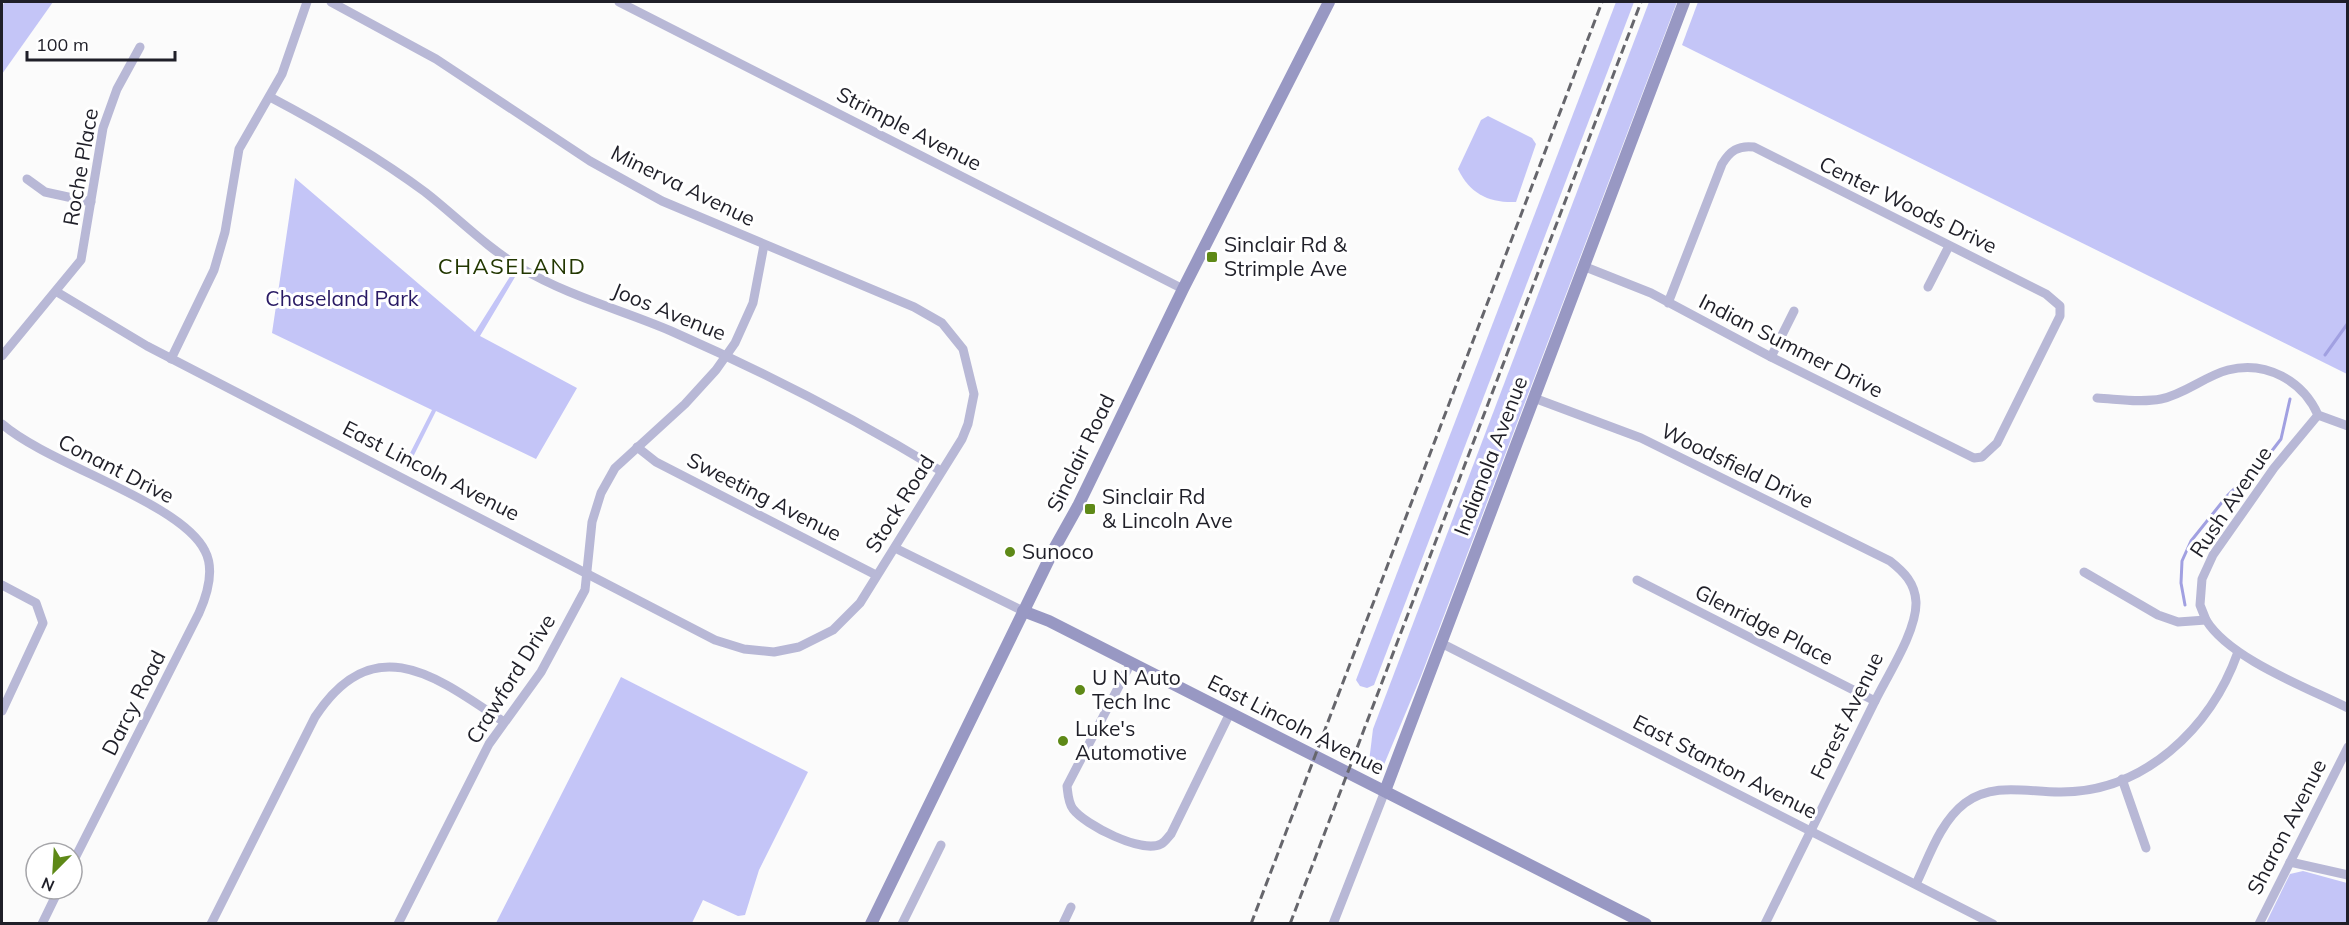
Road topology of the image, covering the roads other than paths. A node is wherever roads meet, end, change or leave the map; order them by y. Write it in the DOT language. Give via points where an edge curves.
graph roads {
  1 [pos="307,2"];
  2 [pos="332,2"];
  3 [pos="619,2"];
  4 [pos="1329,2"];
  5 [pos="1684,2"];
  6 [pos="140,47"];
  7 [pos="270,97"];
  8 [pos="27,179"];
  9 [pos="92,202"];
  10 [pos="764,245"];
  11 [pos="1949,246"];
  12 [pos="1583,266"];
  13 [pos="1928,287"];
  14 [pos="1183,289"];
  15 [pos="57,292"];
  16 [pos="1668,303"];
  17 [pos="1794,311"];
  18 [pos="963,349"];
  19 [pos="2,356"];
  20 [pos="726,356"];
  21 [pos="1771,357"];
  22 [pos="171,359"];
  23 [pos="1533,398"];
  24 [pos="2097,398"];
  25 [pos="2318,415"];
  26 [pos="2,424"];
  27 [pos="2348,426"];
  28 [pos="637,447"];
  29 [pos="1982,457"];
  30 [pos="941,471"];
  31 [pos="895,548"];
  32 [pos="207,553"];
  33 [pos="2084,573"];
  34 [pos="588,574"];
  35 [pos="876,575"];
  36 [pos="1637,580"];
  37 [pos="2,585"];
  38 [pos="1913,585"];
  39 [pos="1023,611"];
  40 [pos="2206,620"];
  41 [pos="1441,643"];
  42 [pos="799,647"];
  43 [pos="2238,652"];
  44 [pos="1131,663"];
  45 [pos="1875,702"];
  46 [pos="2348,708"];
  47 [pos="2,711"];
  48 [pos="1230,713"];
  49 [pos="504,722"];
  50 [pos="2348,747"];
  51 [pos="2122,779"];
  52 [pos="1385,791"];
  53 [pos="1810,831"];
  54 [pos="84,841"];
  55 [pos="941,845"];
  56 [pos="2146,848"];
  57 [pos="2290,862"];
  58 [pos="2348,875"];
  59 [pos="1916,884"];
  60 [pos="53,901"];
  61 [pos="1071,907"];
  62 [pos="42,924"];
  63 [pos="212,924"];
  64 [pos="398,924"];
  65 [pos="871,924"];
  66 [pos="902,924"];
  67 [pos="1064,924"];
  68 [pos="1333,924"];
  69 [pos="1646,924"];
  70 [pos="1765,924"];
  71 [pos="1993,924"];
  72 [pos="2259,924"];
  1 -- 7 [label="street"];
  2 -- 10 [label="street, Minerva Avenue" via="436,58 613,174 662,201"];
  3 -- 14 [label="street, Strimple Avenue"];
  4 -- 14 [label="main road, Sinclair Road"];
  5 -- 12 [label="main road, Indianola Avenue"];
  6 -- 9 [label="street, Roche Place" via="109,108"];
  7 -- 20 [label="street, Joos Avenue" via="338,132 426,193 519,267"];
  7 -- 22 [label="street" via="239,149 225,232 214,270"];
  8 -- 9 [label="street" via="45,192"];
  9 -- 15 [label="street, Roche Place" via="81,260"];
  10 -- 18 [label="street, Minerva Avenue" via="914,307 942,323"];
  10 -- 20 [label="street, Crawford Drive" via="753,303"];
  11 -- 13 [label="street"];
  11 -- 16 [label="street, Center Woods Drive" via="1754,147 1736,148 1722,164"];
  11 -- 29 [label="street, Center Woods Drive" via="2046,294 2060,306 2056,326 1997,443"];
  12 -- 16 [label="street, Indian Summer Drive"];
  12 -- 23 [label="main road, Indianola Avenue"];
  14 -- 39 [label="main road, Sinclair Road"];
  15 -- 19 [label="street, Roche Place"];
  15 -- 22 [label="street, East Lincoln Avenue"];
  16 -- 21 [label="street, Indian Summer Drive"];
  17 -- 21 [label="street"];
  18 -- 30 [label="street, Stock Road" via="974,394 963,439"];
  20 -- 28 [label="street, Crawford Drive" via="685,404"];
  20 -- 30 [label="street, Joos Avenue" via="833,409"];
  21 -- 29 [label="street, Indian Summer Drive" via="1965,455"];
  22 -- 34 [label="street, East Lincoln Avenue"];
  23 -- 38 [label="street, Woodsfield Drive" via="1641,438 1685,459 1890,561"];
  23 -- 41 [label="main road, Indianola Avenue"];
  24 -- 25 [label="street" via="2160,400 2228,370 2250,367 2283,375 2311,399"];
  25 -- 27 [label="street"];
  25 -- 40 [label="street, Rush Avenue" via="2274,468 2213,555 2202,579 2200,605"];
  26 -- 32 [label="street, Conant Drive" via="31,445 169,515 191,531"];
  28 -- 34 [label="street, Crawford Drive" via="615,468 601,493 592,522"];
  28 -- 35 [label="street, Sweeting Avenue" via="656,462"];
  30 -- 31 [label="street, Stock Road"];
  31 -- 35 [label="street, Stock Road"];
  31 -- 39 [label="street, East Lincoln Avenue"];
  32 -- 54 [label="street, Darcy Road" via="209,584 199,613"];
  33 -- 40 [label="street" via="2157,615 2178,622"];
  34 -- 42 [label="street, East Lincoln Avenue" via="716,640 774,652"];
  34 -- 49 [label="street, Crawford Drive" via="585,590 560,640"];
  35 -- 42 [label="street, Stock Road" via="860,603 833,630"];
  36 -- 45 [label="street, Glenridge Place"];
  37 -- 47 [label="street" via="36,603 43,623"];
  38 -- 45 [label="street, Forest Avenue" via="1913,620"];
  39 -- 44 [label="main road, East Lincoln Avenue"];
  39 -- 65 [label="main road, Sinclair Road"];
  40 -- 43 [label="street" via="2214,633"];
  41 -- 52 [label="main road, Indianola Avenue"];
  41 -- 53 [label="street, East Stanton Avenue"];
  43 -- 46 [label="street"];
  43 -- 51 [label="street" via="2218,699 2192,732 2167,755"];
  44 -- 48 [label="main road, East Lincoln Avenue"];
  44 -- 48 [label="street" via="1067,786 1071,806 1078,815 1112,834 1148,847 1161,844 1171,834"];
  45 -- 53 [label="street, Forest Avenue"];
  48 -- 52 [label="main road, East Lincoln Avenue"];
  49 -- 63 [label="street" via="455,687 414,669 370,670 353,677 325,701 315,717"];
  49 -- 64 [label="street, Crawford Drive" via="480,761"];
  50 -- 57 [label="street, Sharon Avenue"];
  51 -- 56 [label="street"];
  51 -- 59 [label="street" via="2062,792 2016,789 1977,796 1947,822"];
  52 -- 68 [label="street, Indianola Avenue"];
  52 -- 69 [label="main road, East Lincoln Avenue"];
  53 -- 59 [label="street, East Stanton Avenue"];
  53 -- 70 [label="street, Forest Avenue"];
  55 -- 66 [label="street"];
  57 -- 58 [label="street"];
  57 -- 72 [label="street, Sharon Avenue"];
  59 -- 71 [label="street, East Stanton Avenue"];
  60 -- 62 [label="street"];
  61 -- 67 [label="street"];
}
